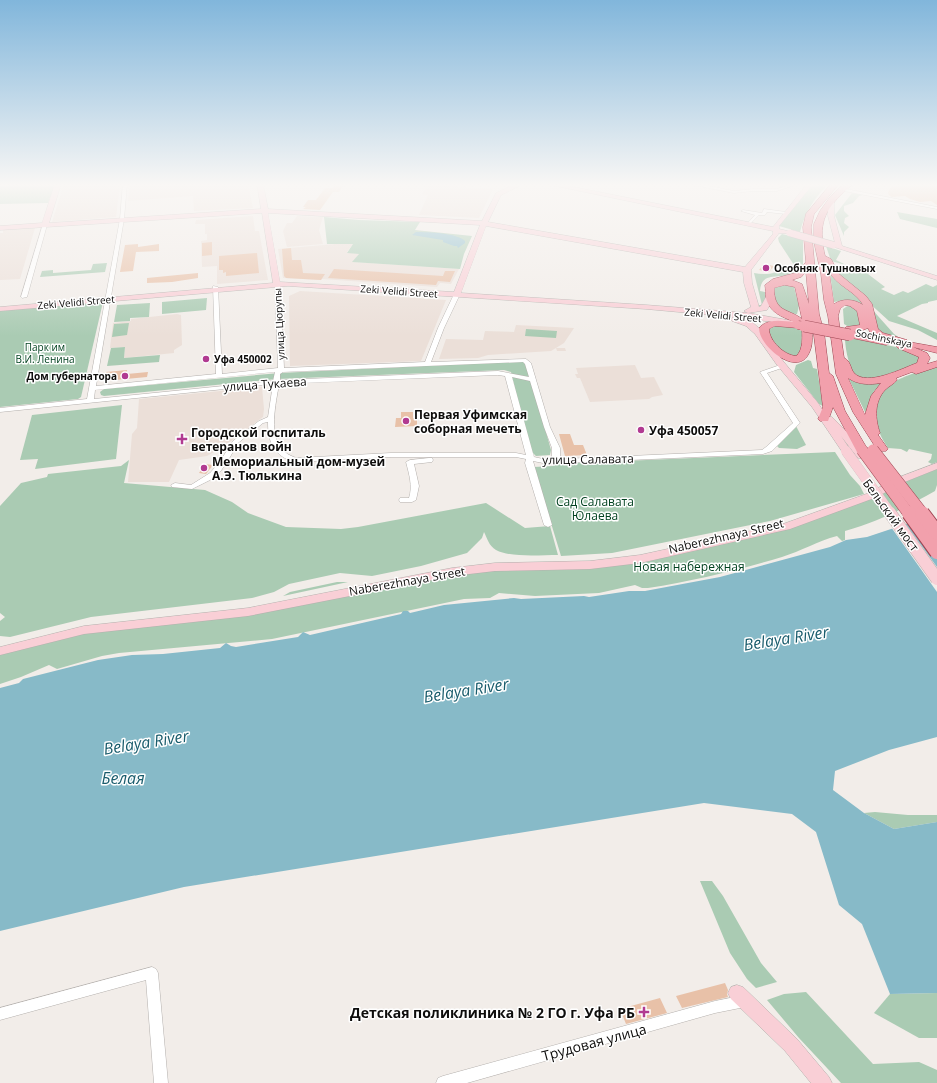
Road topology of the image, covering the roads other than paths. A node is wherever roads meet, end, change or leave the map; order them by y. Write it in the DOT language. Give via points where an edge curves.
graph roads {
  1 [pos="42,235"];
  2 [pos="119,235"];
  3 [pos="269,235"];
  4 [pos="479,235"];
  5 [pos="548,235"];
  6 [pos="776,235"];
  7 [pos="795,235"];
  8 [pos="806,235"];
  9 [pos="817,235"];
  10 [pos="835,235"];
  11 [pos="836,246"];
  12 [pos="822,256"];
  13 [pos="810,263"];
  14 [pos="747,270"];
  15 [pos="937,278"];
  16 [pos="277,283"];
  17 [pos="215,289"];
  18 [pos="770,292"];
  19 [pos="457,293"];
  20 [pos="24,297"];
  21 [pos="108,298"];
  22 [pos="0,308"];
  23 [pos="752,308"];
  24 [pos="691,312"];
  25 [pos="736,312"];
  26 [pos="833,316"];
  27 [pos="797,320"];
  28 [pos="850,332"];
  29 [pos="903,344"];
  30 [pos="937,350"];
  31 [pos="937,353"];
  32 [pos="838,356"];
  33 [pos="799,359"];
  34 [pos="823,363"];
  35 [pos="428,364"];
  36 [pos="937,364"];
  37 [pos="786,369"];
  38 [pos="281,370"];
  39 [pos="764,374"];
  40 [pos="508,375"];
  41 [pos="219,376"];
  42 [pos="531,379"];
  43 [pos="278,382"];
  44 [pos="798,383"];
  45 [pos="93,388"];
  46 [pos="90,400"];
  47 [pos="0,410"];
  48 [pos="825,417"];
  49 [pos="271,418"];
  50 [pos="870,448"];
  51 [pos="440,456"];
  52 [pos="530,457"];
  53 [pos="287,458"];
  54 [pos="556,459"];
  55 [pos="937,466"];
  56 [pos="175,485"];
  57 [pos="403,500"];
  58 [pos="813,516"];
  59 [pos="937,520"];
  60 [pos="548,525"];
  61 [pos="937,533"];
  62 [pos="937,552"];
  63 [pos="937,579"];
  64 [pos="0,646"];
  65 [pos="0,651"];
  66 [pos="741,997"];
  67 [pos="0,1014"];
  68 [pos="161,1083"];
  69 [pos="443,1083"];
  70 [pos="823,1083"];
  1 -- 20 [label="street"];
  2 -- 21 [label="street"];
  3 -- 16 [label="street, улица Цюрупы"];
  4 -- 19 [label="street"];
  5 -- 14 [label="street"];
  6 -- 14 [label="street"];
  7 -- 11 [label="street, bridge"];
  8 -- 13 [label="main road"];
  9 -- 12 [label="main road"];
  10 -- 11 [label="street"];
  11 -- 15 [label="street"];
  12 -- 26 [label="main road" via="828,302"];
  12 -- 29 [label="main road" via="828,261 833,273 863,298 867,304 873,330"];
  13 -- 18 [label="main road" via="800,274 774,281 769,285"];
  13 -- 27 [label="main road" via="811,283 806,289"];
  14 -- 23 [label="street"];
  16 -- 17 [label="street, Zeki Velidi Street"];
  16 -- 19 [label="street, Zeki Velidi Street"];
  16 -- 38 [label="street, улица Цюрупы"];
  17 -- 21 [label="street, Zeki Velidi Street"];
  17 -- 41 [label="street"];
  18 -- 23 [label="street" via="764,308"];
  18 -- 27 [label="main road" via="774,309"];
  18 -- 27 [label="main road" via="776,284 788,282 799,286"];
  19 -- 24 [label="street, Zeki Velidi Street"];
  19 -- 25 [label="street, Zeki Velidi Street"];
  19 -- 35 [label="street"];
  21 -- 22 [label="street, Zeki Velidi Street"];
  21 -- 45 [label="street"];
  23 -- 25 [label="street"];
  24 -- 27 [label="street, Zeki Velidi Street"];
  24 -- 37 [label="street" via="729,317 749,324"];
  25 -- 27 [label="street, Zeki Velidi Street"];
  26 -- 28 [label="main road" via="835,308 841,303 861,308 865,325"];
  26 -- 32 [label="main road"];
  27 -- 28 [label="main road, bridge"];
  27 -- 28 [label="main road, Sochinskaya"];
  27 -- 33 [label="main road" via="806,346"];
  27 -- 33 [label="main road" via="768,325 764,332 783,356"];
  27 -- 34 [label="main road"];
  28 -- 29 [label="main road, Sochinskaya"];
  29 -- 30 [label="main road, Sochinskaya"];
  29 -- 31 [label="main road, Sochinskaya"];
  29 -- 32 [label="main road" via="923,355 924,362 873,382 853,377"];
  32 -- 50 [label="main road" via="839,370 866,427"];
  33 -- 37 [label="street"];
  34 -- 48 [label="main road" via="828,407"];
  34 -- 50 [label="main road" via="846,410"];
  35 -- 38 [label="street, улица Тукаева"];
  35 -- 42 [label="street, улица Тукаева" via="526,361"];
  36 -- 50 [label="main road" via="892,380 877,392 871,413"];
  37 -- 39 [label="street"];
  37 -- 44 [label="street"];
  38 -- 41 [label="street, улица Тукаева"];
  38 -- 43 [label="street, улица Цюрупы" via="277,374"];
  39 -- 44 [label="street" via="782,371"];
  39 -- 54 [label="street, улица Салавата" via="796,423 763,452 563,461"];
  40 -- 42 [label="street, улица Тукаева"];
  40 -- 43 [label="street, улица Тукаева" via="498,373"];
  40 -- 52 [label="street"];
  41 -- 45 [label="street, улица Тукаева"];
  42 -- 54 [label="street" via="556,448"];
  43 -- 46 [label="street, улица Тукаева"];
  43 -- 49 [label="street, улица Цюрупы" via="275,386"];
  44 -- 48 [label="street"];
  45 -- 46 [label="street"];
  46 -- 47 [label="street, улица Тукаева"];
  48 -- 50 [label="street"];
  48 -- 63 [label="street, Бельский мост, bridge" via="846,451"];
  49 -- 53 [label="street, улица Цюрупы" via="276,447 280,454"];
  49 -- 56 [label="street" via="261,422 235,442 213,475 192,487"];
  50 -- 59 [label="main road"];
  50 -- 61 [label="main road, Бельский мост, bridge"];
  50 -- 62 [label="main road, Бельский мост, bridge" via="874,466"];
  51 -- 52 [label="street, улица Салавата"];
  51 -- 53 [label="street, улица Салавата" via="391,455 303,460"];
  51 -- 57 [label="street" via="440,459 410,462 415,483 414,496 412,500"];
  52 -- 54 [label="street, улица Салавата" via="543,461"];
  52 -- 60 [label="street" via="529,463"];
  55 -- 58 [label="street, Naberezhnaya Street" via="898,481 873,495"];
  58 -- 64 [label="street, Naberezhnaya Street" via="638,555 465,566 248,607 84,627"];
  58 -- 65 [label="street, Naberezhnaya Street" via="757,534 640,559 590,565 495,567 452,572 248,612 84,630"];
  66 -- 69 [label="street, Трудовая улица" via="715,1008"];
  66 -- 70 [label="street" via="791,1045"];
  67 -- 68 [label="street" via="152,973"];
}
